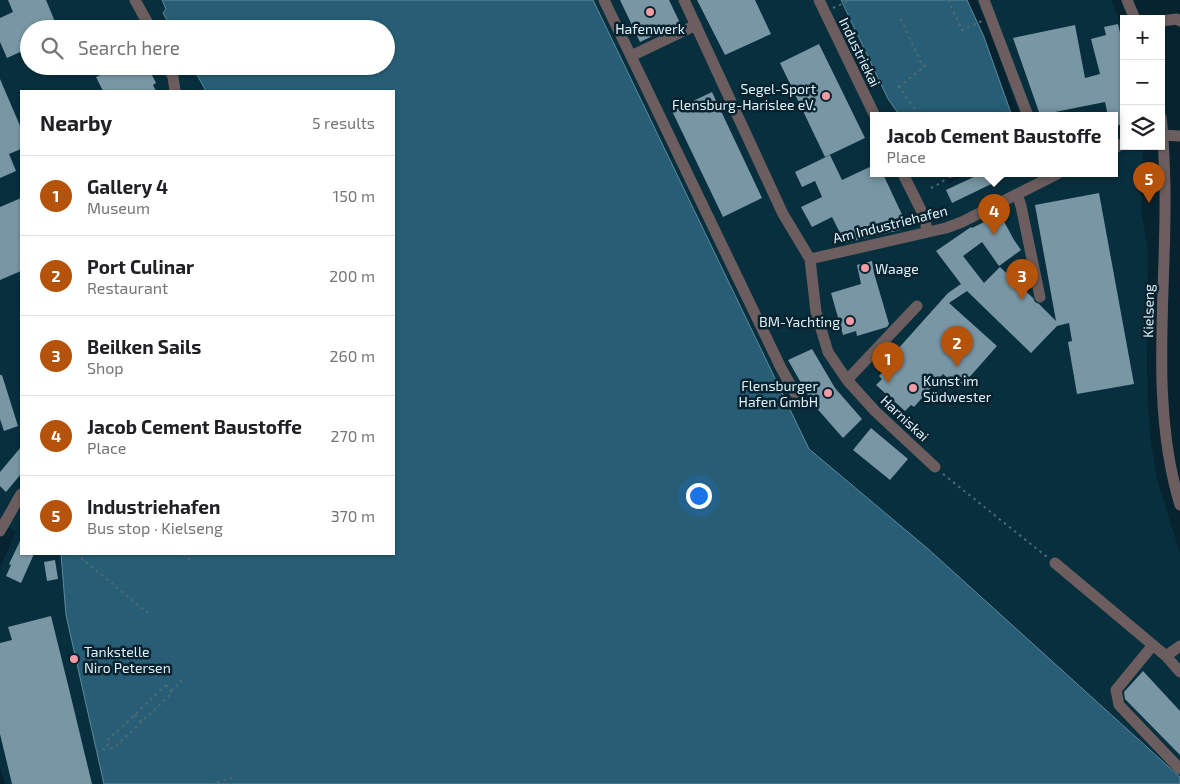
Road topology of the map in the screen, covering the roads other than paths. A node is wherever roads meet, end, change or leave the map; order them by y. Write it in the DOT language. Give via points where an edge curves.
graph roads {
  1 [pos="135,0"];
  2 [pos="604,0"];
  3 [pos="684,0"];
  4 [pos="819,0"];
  5 [pos="984,0"];
  6 [pos="1127,0"];
  7 [pos="1133,15"];
  8 [pos="146,20"];
  9 [pos="1165,20"];
  10 [pos="1180,22"];
  11 [pos="696,25"];
  12 [pos="631,56"];
  13 [pos="172,75"];
  14 [pos="175,90"];
  15 [pos="873,112"];
  16 [pos="1027,112"];
  17 [pos="1165,135"];
  18 [pos="1180,136"];
  19 [pos="1164,150"];
  20 [pos="904,177"];
  21 [pos="1048,177"];
  22 [pos="1017,194"];
  23 [pos="927,232"];
  24 [pos="810,259"];
  25 [pos="1040,297"];
  26 [pos="917,306"];
  27 [pos="847,380"];
  28 [pos="795,393"];
  29 [pos="935,467"];
  30 [pos="20,496"];
  31 [pos="1180,505"];
  32 [pos="0,531"];
  33 [pos="1055,563"];
  34 [pos="1153,645"];
  35 [pos="1180,646"];
  36 [pos="1166,656"];
  37 [pos="1180,672"];
  38 [pos="1180,770"];
  1 -- 8 [label="street"];
  2 -- 12 [label="street"];
  3 -- 11 [label="street, Harniskai"];
  4 -- 15 [label="street, Industriekai"];
  5 -- 16 [label="street"];
  6 -- 7 [label="street"];
  9 -- 10 [label="street" via="1177,19"];
  11 -- 12 [label="street"];
  11 -- 24 [label="street, Harniskai" via="783,214"];
  12 -- 28 [label="street" via="780,368"];
  13 -- 14 [label="street"];
  17 -- 18 [label="street"];
  19 -- 31 [label="street, Kielseng" via="1166,222 1162,398 1169,460"];
  20 -- 23 [label="street" via="925,218"];
  21 -- 22 [label="street, Am Industriehafen"];
  22 -- 23 [label="street, Am Industriehafen" via="962,222"];
  22 -- 25 [label="street"];
  23 -- 24 [label="street, Am Industriehafen"];
  24 -- 27 [label="street, Harniskai" via="816,312 828,352"];
  26 -- 27 [label="street"];
  27 -- 29 [label="street, Harniskai"];
  30 -- 32 [label="street"];
  33 -- 34 [label="street"];
  34 -- 36 [label="street"];
  34 -- 38 [label="street" via="1116,690 1119,705"];
  35 -- 36 [label="street"];
  36 -- 37 [label="street"];
}
